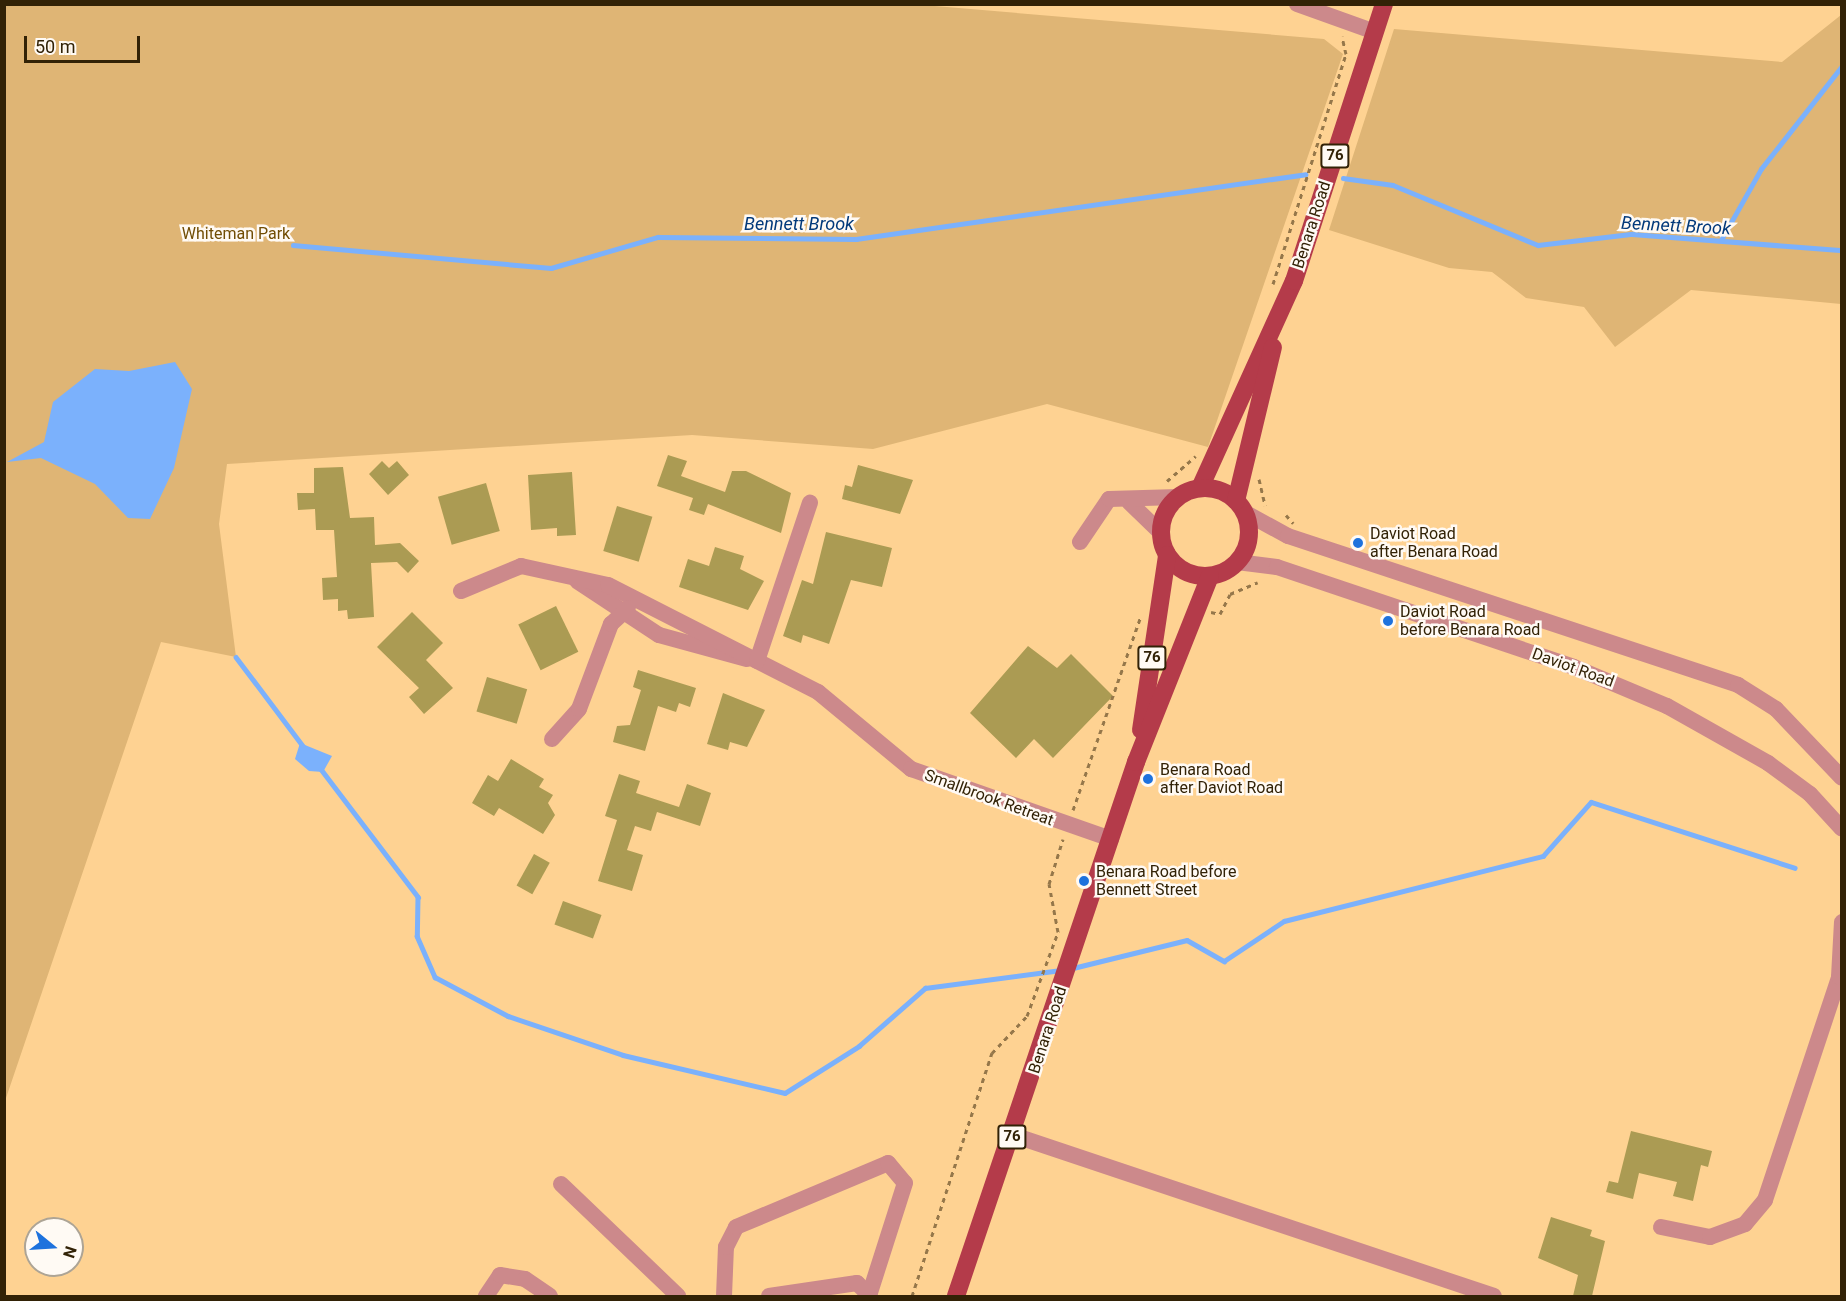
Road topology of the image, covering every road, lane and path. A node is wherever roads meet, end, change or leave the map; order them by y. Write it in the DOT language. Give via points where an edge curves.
graph roads {
  1 [pos="1297,4"];
  2 [pos="1384,4"];
  3 [pos="1375,32"];
  4 [pos="1283,307"];
  5 [pos="1247,457"];
  6 [pos="1200,488"];
  7 [pos="1178,497"];
  8 [pos="1128,502"];
  9 [pos="810,503"];
  10 [pos="1240,506"];
  11 [pos="1161,534"];
  12 [pos="1288,536"];
  13 [pos="1080,542"];
  14 [pos="1167,555"];
  15 [pos="1238,562"];
  16 [pos="1277,567"];
  17 [pos="1209,576"];
  18 [pos="574,579"];
  19 [pos="461,591"];
  20 [pos="638,599"];
  21 [pos="1197,607"];
  22 [pos="622,614"];
  23 [pos="757,661"];
  24 [pos="552,739"];
  25 [pos="1136,762"];
  26 [pos="1842,778"];
  27 [pos="1842,830"];
  28 [pos="1111,839"];
  29 [pos="1842,922"];
  30 [pos="1047,965"];
  31 [pos="1013,1135"];
  32 [pos="561,1184"];
  33 [pos="1661,1227"];
  34 [pos="486,1296"];
  35 [pos="550,1296"];
  36 [pos="678,1296"];
  37 [pos="724,1296"];
  38 [pos="769,1296"];
  39 [pos="870,1296"];
  40 [pos="912,1296"];
  41 [pos="956,1296"];
  42 [pos="1494,1296"];
  1 -- 3 [label="street"];
  2 -- 3 [label="main road, Benara Road / 76"];
  3 -- 4 [label="main road, Benara Road / 76"];
  4 -- 5 [label="main road, Benara Road / 76"];
  4 -- 6 [label="main road, Benara Road / 76"];
  5 -- 10 [label="main road, Benara Road / 76"];
  5 -- 12 [label="path" via="1259,460 1265,507 1295,519"];
  6 -- 7 [label="main road"];
  6 -- 10 [label="main road"];
  7 -- 8 [label="street"];
  7 -- 11 [label="main road" via="1169,507"];
  8 -- 11 [label="street"];
  8 -- 13 [label="street" via="1102,503"];
  9 -- 23 [label="street"];
  10 -- 12 [label="street, Daviot Road"];
  10 -- 15 [label="main road, 76" via="1249,538"];
  11 -- 14 [label="main road, 76"];
  12 -- 26 [label="street, Daviot Road" via="1738,685 1776,709"];
  14 -- 17 [label="main road" via="1185,571"];
  14 -- 25 [label="main road, Benara Road / 76"];
  15 -- 16 [label="street, Daviot Road"];
  15 -- 17 [label="main road"];
  16 -- 21 [label="path" via="1273,580 1249,583 1230,594 1220,614"];
  16 -- 27 [label="street, Daviot Road" via="1574,668 1667,706 1768,763 1810,794"];
  17 -- 21 [label="main road, Benara Road / 76"];
  18 -- 19 [label="street, Smallbrook Retreat" via="521,566"];
  18 -- 20 [label="street, Smallbrook Retreat" via="608,585"];
  18 -- 22 [label="street, Smallbrook Retreat"];
  20 -- 22 [label="street"];
  20 -- 23 [label="street, Smallbrook Retreat"];
  21 -- 25 [label="main road, Benara Road / 76"];
  22 -- 23 [label="street, Smallbrook Retreat" via="659,635"];
  22 -- 24 [label="street" via="611,624 579,709"];
  23 -- 28 [label="street, Smallbrook Retreat" via="818,692 911,769"];
  25 -- 28 [label="main road, Benara Road / 76"];
  28 -- 31 [label="main road, Benara Road / 76"];
  29 -- 33 [label="street" via="1839,977 1765,1200 1745,1224 1710,1237"];
  30 -- 40 [label="path" via="1027,1016 992,1053"];
  31 -- 41 [label="main road, Benara Road / 76"];
  31 -- 42 [label="street"];
  32 -- 36 [label="street"];
  34 -- 35 [label="street" via="500,1275 525,1280"];
  37 -- 39 [label="street" via="726,1247 736,1227 888,1163 904,1183"];
  38 -- 39 [label="street" via="857,1283"];
}
